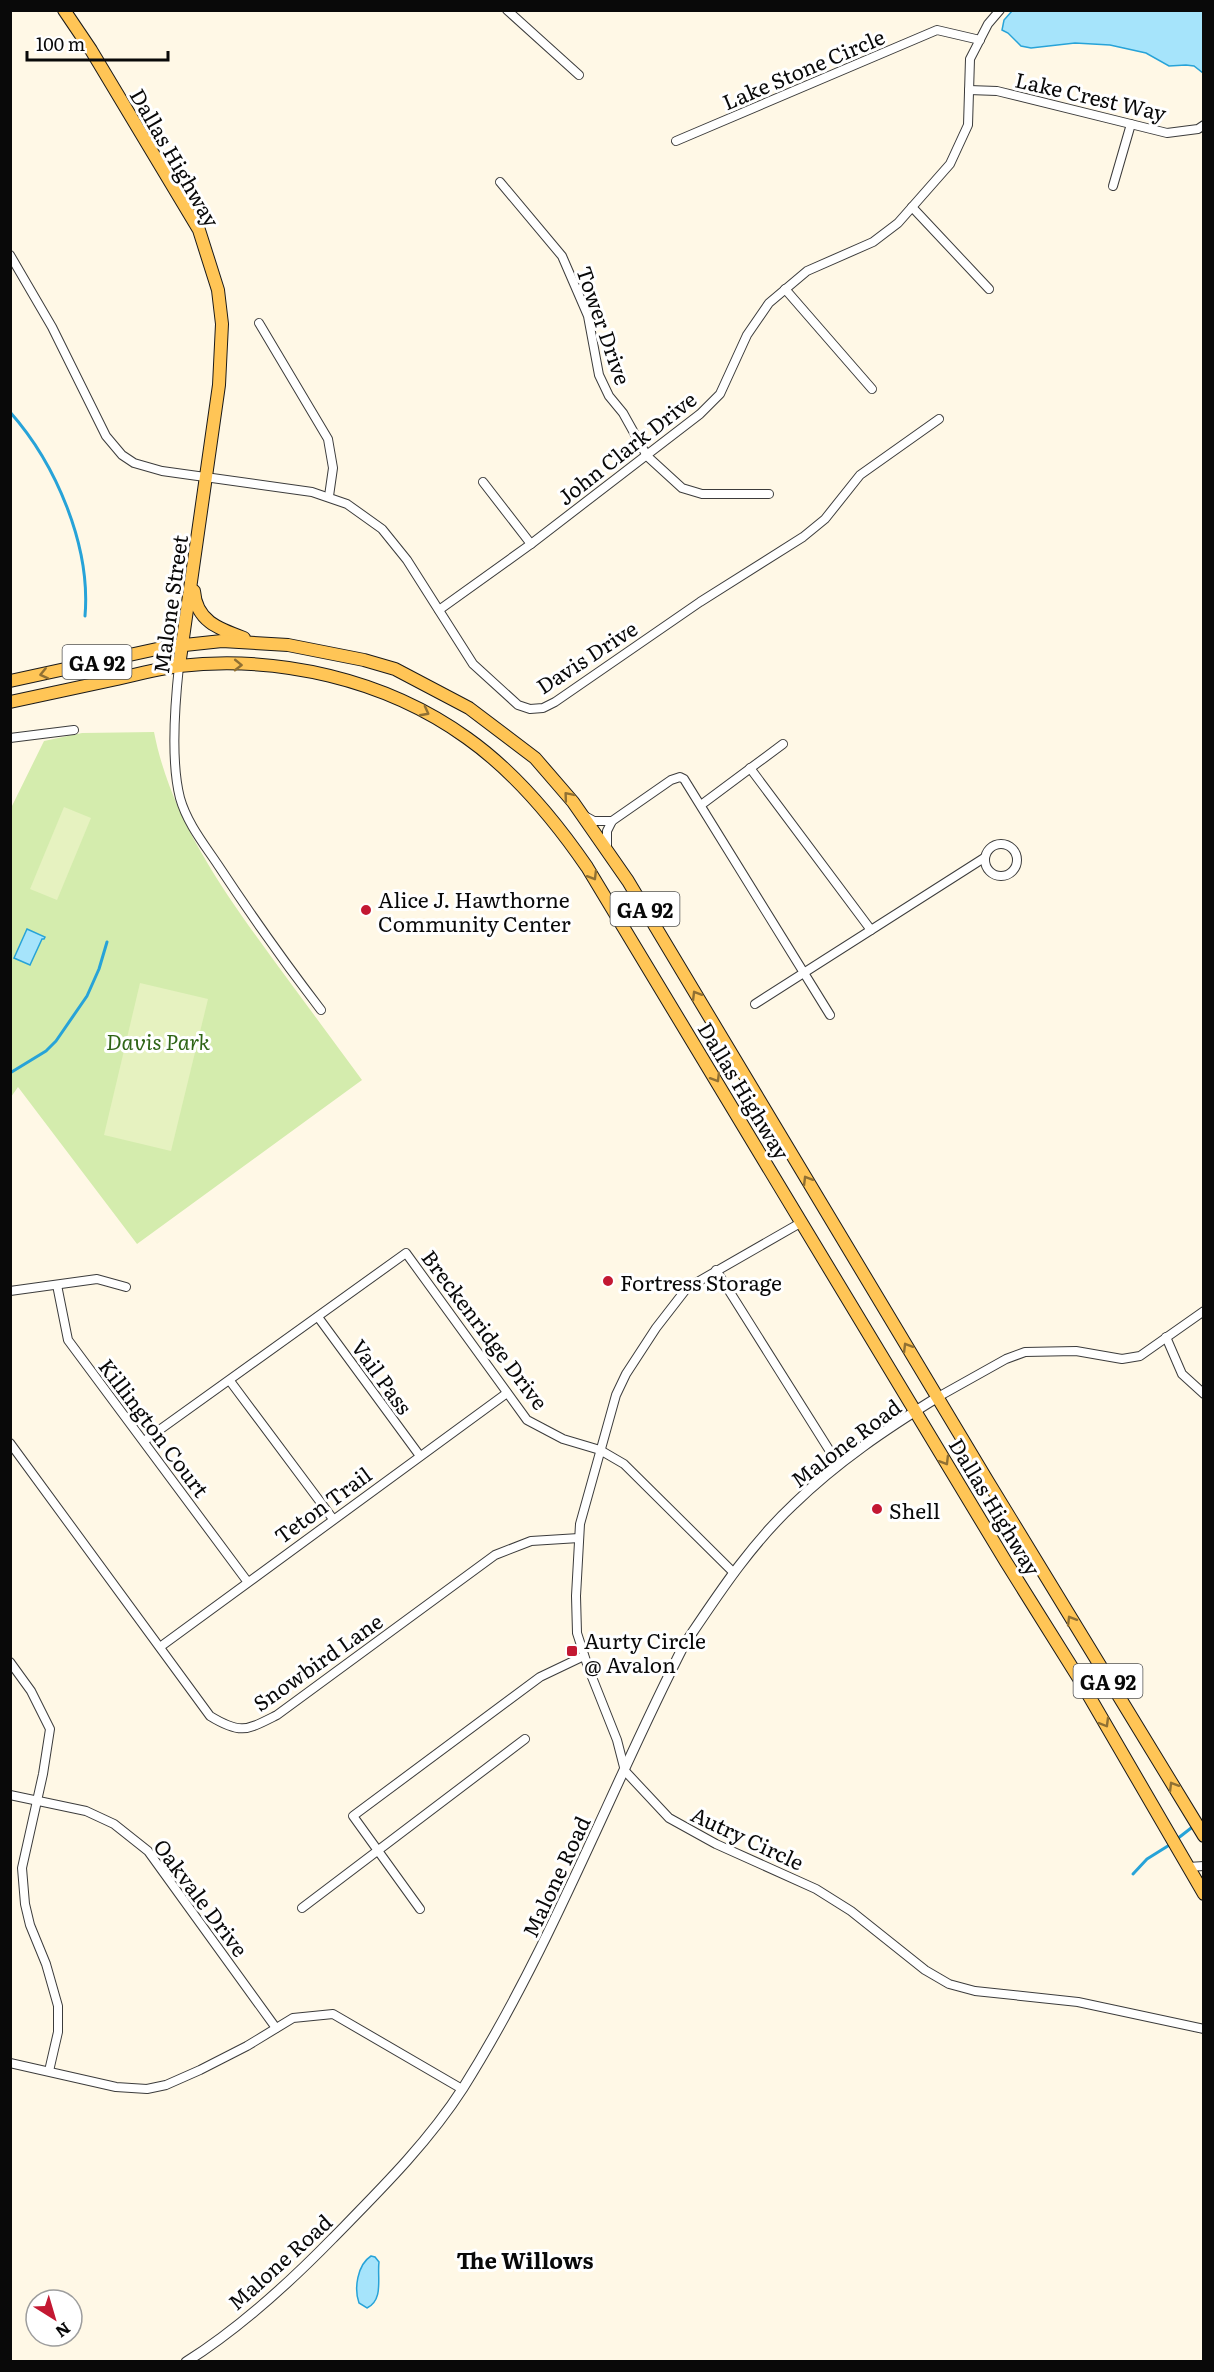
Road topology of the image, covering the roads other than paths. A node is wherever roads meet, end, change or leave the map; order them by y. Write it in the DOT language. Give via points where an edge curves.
graph roads {
  1 [pos="64,10"];
  2 [pos="507,10"];
  3 [pos="1000,10"];
  4 [pos="980,40"];
  5 [pos="579,75"];
  6 [pos="969,90"];
  7 [pos="1131,124"];
  8 [pos="1203,125"];
  9 [pos="676,141"];
  10 [pos="500,182"];
  11 [pos="1113,186"];
  12 [pos="912,207"];
  13 [pos="10,255"];
  14 [pos="785,289"];
  15 [pos="989,290"];
  16 [pos="259,323"];
  17 [pos="872,389"];
  18 [pos="939,419"];
  19 [pos="647,456"];
  20 [pos="206,478"];
  21 [pos="483,482"];
  22 [pos="769,494"];
  23 [pos="329,496"];
  24 [pos="531,544"];
  25 [pos="193,578"];
  26 [pos="439,610"];
  27 [pos="254,642"];
  28 [pos="183,643"];
  29 [pos="179,666"];
  30 [pos="10,681"];
  31 [pos="10,702"];
  32 [pos="74,730"];
  33 [pos="10,738"];
  34 [pos="783,744"];
  35 [pos="750,768"];
  36 [pos="701,805"];
  37 [pos="584,816"];
  38 [pos="612,821"];
  39 [pos="607,850"];
  40 [pos="984,858"];
  41 [pos="872,930"];
  42 [pos="804,973"];
  43 [pos="755,1004"];
  44 [pos="321,1010"];
  45 [pos="830,1014"];
  46 [pos="802,1222"];
  47 [pos="716,1270"];
  48 [pos="57,1285"];
  49 [pos="126,1287"];
  50 [pos="10,1292"];
  51 [pos="1203,1311"];
  52 [pos="318,1317"];
  53 [pos="1166,1337"];
  54 [pos="230,1381"];
  55 [pos="507,1393"];
  56 [pos="1203,1394"];
  57 [pos="938,1397"];
  58 [pos="915,1411"];
  59 [pos="144,1441"];
  60 [pos="10,1443"];
  61 [pos="600,1450"];
  62 [pos="420,1456"];
  63 [pos="838,1464"];
  64 [pos="333,1519"];
  65 [pos="579,1538"];
  66 [pos="734,1573"];
  67 [pos="247,1581"];
  68 [pos="160,1647"];
  69 [pos="584,1656"];
  70 [pos="10,1662"];
  71 [pos="525,1739"];
  72 [pos="626,1771"];
  73 [pos="10,1794"];
  74 [pos="36,1800"];
  75 [pos="1203,1836"];
  76 [pos="377,1850"];
  77 [pos="1203,1866"];
  78 [pos="1188,1867"];
  79 [pos="1203,1894"];
  80 [pos="302,1908"];
  81 [pos="420,1910"];
  82 [pos="276,2028"];
  83 [pos="1203,2029"];
  84 [pos="10,2063"];
  85 [pos="49,2071"];
  86 [pos="462,2089"];
  87 [pos="186,2361"];
  1 -- 20 [label="main road, Dallas Highway" via="188,211 206,247 218,290 222,332"];
  2 -- 5 [label="street"];
  3 -- 4 [label="street, John Clark Drive"];
  4 -- 6 [label="street, John Clark Drive" via="970,59"];
  4 -- 9 [label="street, Lake Stone Circle" via="937,30"];
  6 -- 7 [label="street, Lake Crest Way" via="997,91"];
  6 -- 12 [label="street, John Clark Drive" via="968,125 950,164"];
  7 -- 8 [label="street, Lake Crest Way" via="1167,133"];
  7 -- 11 [label="street"];
  10 -- 19 [label="street, Tower Drive" via="562,256 588,316 599,375"];
  12 -- 14 [label="street, John Clark Drive" via="873,242 807,271"];
  12 -- 15 [label="street"];
  13 -- 20 [label="street" via="111,443 143,467"];
  14 -- 17 [label="street"];
  14 -- 19 [label="street, John Clark Drive" via="769,303 747,335 720,394"];
  16 -- 23 [label="street" via="328,438 333,468"];
  18 -- 26 [label="street, Davis Drive" via="860,475 825,519 803,537 543,708 518,705 479,671"];
  19 -- 22 [label="street, Tower Drive" via="682,488 702,494"];
  19 -- 24 [label="street, John Clark Drive"];
  20 -- 23 [label="street, Davis Drive"];
  20 -- 25 [label="main road, Malone Street"];
  21 -- 24 [label="street"];
  23 -- 26 [label="street, Davis Drive" via="382,529"];
  24 -- 26 [label="street, John Clark Drive"];
  25 -- 27 [label="main road" via="195,599 206,621"];
  25 -- 28 [label="main road, Malone Street"];
  27 -- 28 [label="main road, Dallas Highway / GA 92"];
  37 -- 27 [label="main road, Dallas Highway / GA 92, one-way" via="535,758 487,720 445,694 395,669 364,660"];
  28 -- 29 [label="main road, Malone Street"];
  28 -- 30 [label="main road, Dallas Highway / GA 92, one-way"];
  29 -- 31 [label="main road, Dallas Highway / GA 92"];
  29 -- 44 [label="street, Malone Street" via="176,768 185,811 254,921"];
  29 -- 46 [label="main road, Dallas Highway / GA 92, one-way" via="266,666 306,670 348,681 422,710 491,757 547,812 587,867"];
  32 -- 33 [label="street"];
  34 -- 35 [label="street"];
  35 -- 36 [label="street"];
  35 -- 41 [label="street"];
  36 -- 38 [label="street" via="680,777"];
  36 -- 42 [label="street"];
  37 -- 38 [label="street" via="594,821"];
  37 -- 39 [label="main road, Dallas Highway / GA 92"];
  38 -- 39 [label="street" via="607,831"];
  57 -- 39 [label="main road, Dallas Highway / GA 92, one-way"];
  40 -- 40 [label="street" via="986,869 1000,877 1011,873 1016,864 1016,854 1004,844 990,848"];
  40 -- 41 [label="street"];
  41 -- 42 [label="street"];
  42 -- 43 [label="street"];
  42 -- 45 [label="street"];
  46 -- 47 [label="street, Autry Circle"];
  46 -- 58 [label="main road, Dallas Highway / GA 92"];
  47 -- 61 [label="street, Autry Circle" via="687,1288 626,1374"];
  47 -- 63 [label="street"];
  48 -- 49 [label="street" via="97,1279"];
  48 -- 50 [label="street"];
  48 -- 59 [label="street, Killington Court" via="68,1340"];
  51 -- 53 [label="street"];
  52 -- 54 [label="street, Breckenridge Drive"];
  52 -- 55 [label="street, Breckenridge Drive" via="406,1253"];
  52 -- 62 [label="street, Vail Pass"];
  53 -- 56 [label="street" via="1182,1374"];
  53 -- 57 [label="street" via="1140,1356 1122,1359 1076,1351 1025,1352"];
  54 -- 59 [label="street, Breckenridge Drive"];
  54 -- 64 [label="street"];
  55 -- 61 [label="street, Breckenridge Drive" via="527,1420 563,1439"];
  55 -- 62 [label="street, Teton Trail"];
  57 -- 58 [label="street, Malone Road"];
  75 -- 57 [label="main road, Dallas Highway / GA 92, one-way"];
  58 -- 63 [label="street, Malone Road"];
  58 -- 78 [label="main road, Dallas Highway / GA 92, one-way" via="1078,1677"];
  59 -- 67 [label="street, Killington Court"];
  60 -- 68 [label="street, Snowbird Lane"];
  61 -- 65 [label="street, Autry Circle"];
  61 -- 66 [label="street, Breckenridge Drive" via="624,1464"];
  62 -- 64 [label="street, Teton Trail"];
  63 -- 66 [label="street, Malone Road" via="792,1505"];
  64 -- 67 [label="street, Teton Trail"];
  65 -- 68 [label="street, Snowbird Lane" via="531,1541 495,1555 277,1715 247,1729 227,1726 210,1716"];
  65 -- 69 [label="street, Autry Circle" via="577,1633"];
  66 -- 72 [label="street, Malone Road" via="684,1645"];
  67 -- 68 [label="street, Teton Trail"];
  69 -- 72 [label="street, Autry Circle"];
  69 -- 76 [label="street" via="540,1677 353,1816"];
  70 -- 74 [label="street" via="31,1691 50,1729"];
  71 -- 76 [label="street"];
  72 -- 83 [label="street, Autry Circle" via="669,1818 816,1889 949,1984 975,1991 1078,2002"];
  72 -- 86 [label="street, Malone Road" via="518,1995"];
  73 -- 74 [label="street, Oakvale Drive"];
  74 -- 82 [label="street, Oakvale Drive" via="87,1811 114,1824 148,1851"];
  74 -- 85 [label="street" via="22,1868 30,1924 58,2006 58,2032"];
  76 -- 80 [label="street"];
  76 -- 81 [label="street"];
  77 -- 78 [label="street"];
  78 -- 79 [label="main road, Dallas Highway / GA 92"];
  82 -- 85 [label="street" via="166,2085 147,2089 116,2087"];
  82 -- 86 [label="street" via="293,2019 333,2014"];
  84 -- 85 [label="street"];
  86 -- 87 [label="street, Malone Road" via="384,2186 306,2265 206,2349"];
}
